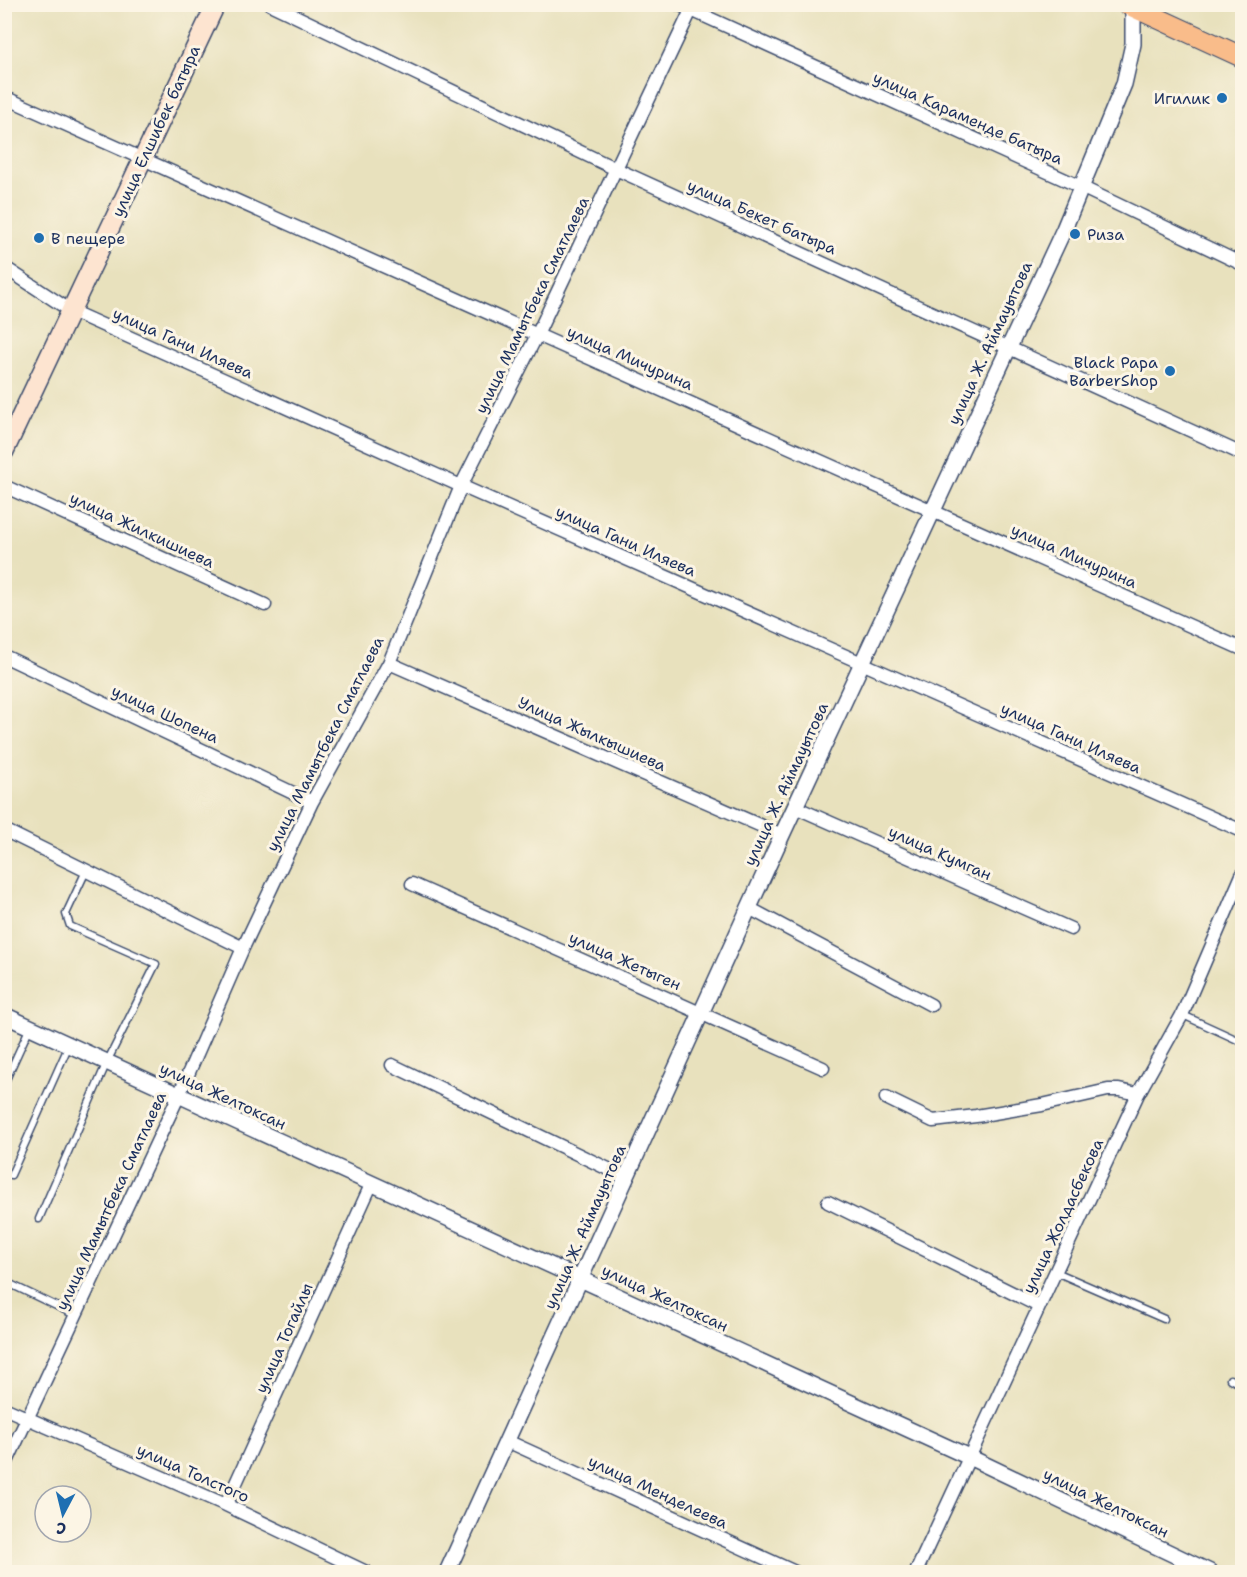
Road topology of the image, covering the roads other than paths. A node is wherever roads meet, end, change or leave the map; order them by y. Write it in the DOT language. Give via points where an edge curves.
graph roads {
  1 [pos="216,4"];
  2 [pos="270,4"];
  3 [pos="678,4"];
  4 [pos="1156,4"];
  5 [pos="1131,5"];
  6 [pos="693,8"];
  7 [pos="1242,45"];
  8 [pos="1242,57"];
  9 [pos="4,97"];
  10 [pos="143,159"];
  11 [pos="616,169"];
  12 [pos="1081,187"];
  13 [pos="1242,264"];
  14 [pos="4,267"];
  15 [pos="71,310"];
  16 [pos="537,335"];
  17 [pos="1008,347"];
  18 [pos="7,443"];
  19 [pos="1242,454"];
  20 [pos="4,486"];
  21 [pos="461,486"];
  22 [pos="933,511"];
  23 [pos="265,605"];
  24 [pos="1242,649"];
  25 [pos="4,656"];
  26 [pos="388,663"];
  27 [pos="862,664"];
  28 [pos="312,802"];
  29 [pos="795,807"];
  30 [pos="4,830"];
  31 [pos="1242,831"];
  32 [pos="782,835"];
  33 [pos="86,870"];
  34 [pos="1242,875"];
  35 [pos="412,884"];
  36 [pos="749,908"];
  37 [pos="1071,930"];
  38 [pos="243,948"];
  39 [pos="931,1005"];
  40 [pos="701,1013"];
  41 [pos="4,1015"];
  42 [pos="1182,1015"];
  43 [pos="30,1027"];
  44 [pos="1242,1042"];
  45 [pos="69,1045"];
  46 [pos="107,1062"];
  47 [pos="392,1065"];
  48 [pos="823,1068"];
  49 [pos="4,1084"];
  50 [pos="1138,1094"];
  51 [pos="179,1095"];
  52 [pos="886,1098"];
  53 [pos="10,1175"];
  54 [pos="627,1178"];
  55 [pos="371,1185"];
  56 [pos="828,1202"];
  57 [pos="39,1220"];
  58 [pos="1055,1272"];
  59 [pos="580,1280"];
  60 [pos="4,1281"];
  61 [pos="1039,1306"];
  62 [pos="75,1315"];
  63 [pos="1164,1318"];
  64 [pos="1230,1380"];
  65 [pos="1242,1385"];
  66 [pos="4,1408"];
  67 [pos="27,1418"];
  68 [pos="507,1440"];
  69 [pos="969,1457"];
  70 [pos="4,1468"];
  71 [pos="226,1505"];
  72 [pos="366,1572"];
  73 [pos="447,1572"];
  74 [pos="795,1572"];
  75 [pos="916,1572"];
  76 [pos="1210,1572"];
  1 -- 10 [label="main road, улица Елшибек батыра"];
  2 -- 11 [label="street, улица Бекет батыра"];
  3 -- 6 [label="street, улица Караменде батыра"];
  4 -- 7 [label="main road"];
  5 -- 8 [label="main road"];
  5 -- 12 [label="street, улица Ж. Аймауытова" via="1133,44 1124,84"];
  6 -- 11 [label="street, улица Мамытбека Сматлаева"];
  6 -- 12 [label="street, улица Караменде батыра"];
  9 -- 10 [label="street, улица Мичурина"];
  10 -- 15 [label="main road, улица Елшибек батыра"];
  10 -- 16 [label="street, улица Мичурина"];
  11 -- 16 [label="street, улица Мамытбека Сматлаева"];
  11 -- 17 [label="street, улица Бекет батыра"];
  12 -- 13 [label="street, улица Караменде батыра"];
  12 -- 17 [label="street, улица Ж. Аймауытова"];
  14 -- 15 [label="street, улица Гани Иляева"];
  15 -- 18 [label="main road, улица Елшибек батыра"];
  15 -- 21 [label="street, улица Гани Иляева"];
  16 -- 21 [label="street, улица Мамытбека Сматлаева"];
  16 -- 22 [label="street, улица Мичурина"];
  17 -- 19 [label="street, улица Бекет батыра"];
  17 -- 22 [label="street, улица Ж. Аймауытова"];
  20 -- 23 [label="street, улица Жилкишиева"];
  21 -- 26 [label="street, улица Мамытбека Сматлаева"];
  21 -- 27 [label="street, улица Гани Иляева"];
  22 -- 24 [label="street, улица Мичурина"];
  22 -- 27 [label="street, улица Ж. Аймауытова"];
  25 -- 28 [label="street, улица Шопена"];
  26 -- 28 [label="street, улица Мамытбека Сматлаева"];
  26 -- 32 [label="street, Улица Жылкышиева"];
  27 -- 29 [label="street, улица Ж. Аймауытова"];
  27 -- 31 [label="street, улица Гани Иляева"];
  28 -- 38 [label="street, улица Мамытбека Сматлаева"];
  29 -- 32 [label="street, улица Ж. Аймауытова"];
  29 -- 37 [label="street, улица Кумган"];
  30 -- 33 [label="street"];
  32 -- 36 [label="street, улица Ж. Аймауытова"];
  33 -- 38 [label="street"];
  33 -- 46 [label="lane" via="66,914 70,926 156,964"];
  34 -- 42 [label="street, улица Жолдасбекова"];
  35 -- 40 [label="street, улица Жетыген"];
  36 -- 39 [label="street"];
  36 -- 40 [label="street, улица Ж. Аймауытова"];
  38 -- 51 [label="street, улица Мамытбека Сматлаева"];
  40 -- 48 [label="street, улица Жетыген"];
  40 -- 54 [label="street, улица Ж. Аймауытова"];
  41 -- 43 [label="street, улица Желтоксан"];
  42 -- 44 [label="lane"];
  42 -- 50 [label="street, улица Жолдасбекова"];
  43 -- 45 [label="street, улица Желтоксан"];
  43 -- 49 [label="lane"];
  45 -- 46 [label="street, улица Желтоксан"];
  45 -- 53 [label="lane"];
  46 -- 51 [label="street, улица Желтоксан"];
  46 -- 57 [label="lane"];
  47 -- 54 [label="street"];
  50 -- 52 [label="street" via="1108,1090 1042,1105 933,1121"];
  50 -- 58 [label="street, улица Жолдасбекова"];
  51 -- 55 [label="street, улица Желтоксан"];
  51 -- 62 [label="street, улица Мамытбека Сматлаева"];
  54 -- 59 [label="street, улица Ж. Аймауытова"];
  55 -- 59 [label="street, улица Желтоксан"];
  55 -- 71 [label="street, улица Тогайлы"];
  56 -- 61 [label="street"];
  58 -- 61 [label="street, улица Жолдасбекова"];
  58 -- 63 [label="lane"];
  59 -- 68 [label="street, улица Ж. Аймауытова"];
  59 -- 69 [label="street, улица Желтоксан"];
  60 -- 62 [label="lane"];
  61 -- 69 [label="street, улица Жолдасбекова"];
  62 -- 67 [label="street, улица Мамытбека Сматлаева"];
  64 -- 65 [label="lane"];
  66 -- 67 [label="street, улица Толстого"];
  67 -- 70 [label="street, улица Мамытбека Сматлаева"];
  67 -- 71 [label="street, улица Толстого"];
  68 -- 73 [label="street, улица Ж. Аймауытова"];
  68 -- 74 [label="street, улица Менделеева"];
  69 -- 75 [label="street, улица Жолдасбекова"];
  69 -- 76 [label="street, улица Желтоксан"];
  71 -- 72 [label="street, улица Толстого"];
}
